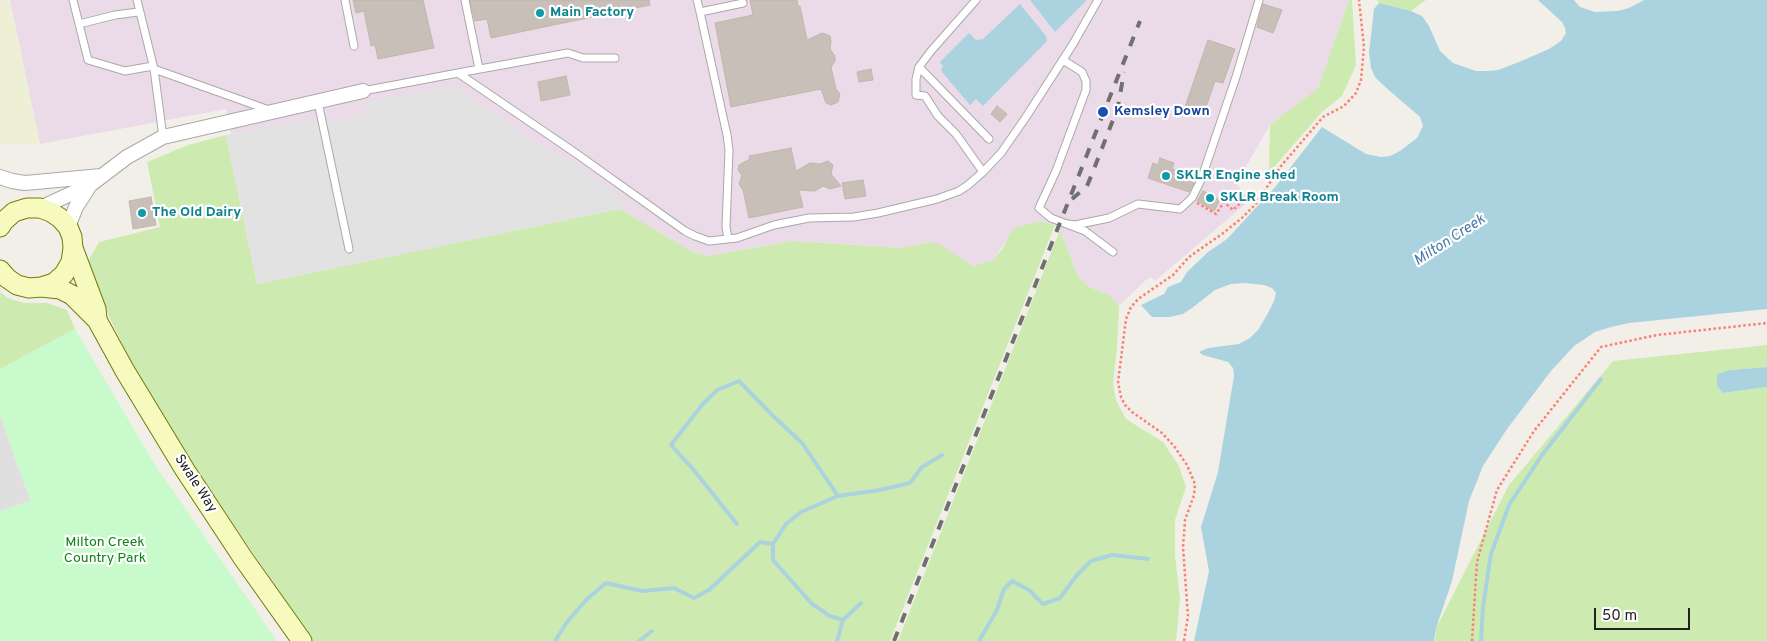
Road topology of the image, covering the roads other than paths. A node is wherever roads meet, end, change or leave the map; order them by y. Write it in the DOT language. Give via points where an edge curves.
graph roads {
  1 [pos="73,0"];
  2 [pos="136,0"];
  3 [pos="345,0"];
  4 [pos="465,0"];
  5 [pos="697,0"];
  6 [pos="976,0"];
  7 [pos="1098,0"];
  8 [pos="1259,0"];
  9 [pos="743,2"];
  10 [pos="138,12"];
  11 [pos="700,12"];
  12 [pos="79,24"];
  13 [pos="354,46"];
  14 [pos="615,58"];
  15 [pos="1063,60"];
  16 [pos="153,67"];
  17 [pos="920,67"];
  18 [pos="478,69"];
  19 [pos="458,74"];
  20 [pos="363,91"];
  21 [pos="318,102"];
  22 [pos="274,112"];
  23 [pos="163,136"];
  24 [pos="989,139"];
  25 [pos="983,172"];
  26 [pos="103,175"];
  27 [pos="0,177"];
  28 [pos="90,185"];
  29 [pos="40,208"];
  30 [pos="7,210"];
  31 [pos="1068,224"];
  32 [pos="0,226"];
  33 [pos="68,227"];
  34 [pos="728,239"];
  35 [pos="74,248"];
  36 [pos="349,249"];
  37 [pos="1113,252"];
  38 [pos="0,270"];
  39 [pos="41,287"];
  40 [pos="97,320"];
  41 [pos="302,641"];
  1 -- 12 [label="lane"];
  2 -- 10 [label="lane"];
  3 -- 13 [label="lane"];
  4 -- 18 [label="lane"];
  5 -- 11 [label="lane"];
  6 -- 17 [label="lane"];
  7 -- 15 [label="lane"];
  8 -- 31 [label="lane" via="1201,180 1190,200 1180,209 1138,204 1108,218"];
  9 -- 11 [label="lane"];
  10 -- 12 [label="lane"];
  10 -- 16 [label="lane"];
  11 -- 34 [label="lane" via="728,142"];
  12 -- 16 [label="lane" via="88,60 126,71"];
  14 -- 18 [label="lane" via="583,58 568,53"];
  15 -- 25 [label="lane" via="1009,143"];
  15 -- 31 [label="lane" via="1083,72 1086,90 1054,176 1039,206 1048,216"];
  16 -- 22 [label="lane"];
  16 -- 23 [label="lane"];
  17 -- 24 [label="lane"];
  17 -- 25 [label="lane" via="916,95 925,96"];
  18 -- 19 [label="lane"];
  19 -- 20 [label="lane"];
  19 -- 34 [label="lane" via="685,231 703,240"];
  20 -- 21 [label="street"];
  21 -- 22 [label="street"];
  21 -- 36 [label="lane"];
  22 -- 23 [label="street"];
  23 -- 26 [label="street"];
  25 -- 34 [label="lane" via="965,188 937,199 864,216 810,218"];
  26 -- 27 [label="street" via="25,183"];
  26 -- 28 [label="street"];
  28 -- 29 [label="street"];
  28 -- 33 [label="street"];
  29 -- 30 [label="main road"];
  29 -- 33 [label="main road" via="55,215"];
  30 -- 32 [label="main road"];
  31 -- 37 [label="lane" via="1085,231"];
  33 -- 35 [label="main road, Swale Way"];
  35 -- 39 [label="main road" via="64,274 54,283"];
  35 -- 40 [label="main road, Swale Way"];
  38 -- 39 [label="main road, Swale Way" via="17,285"];
  39 -- 40 [label="main road, Swale Way" via="60,289 72,295"];
  40 -- 41 [label="main road, Swale Way" via="190,478"];
}
